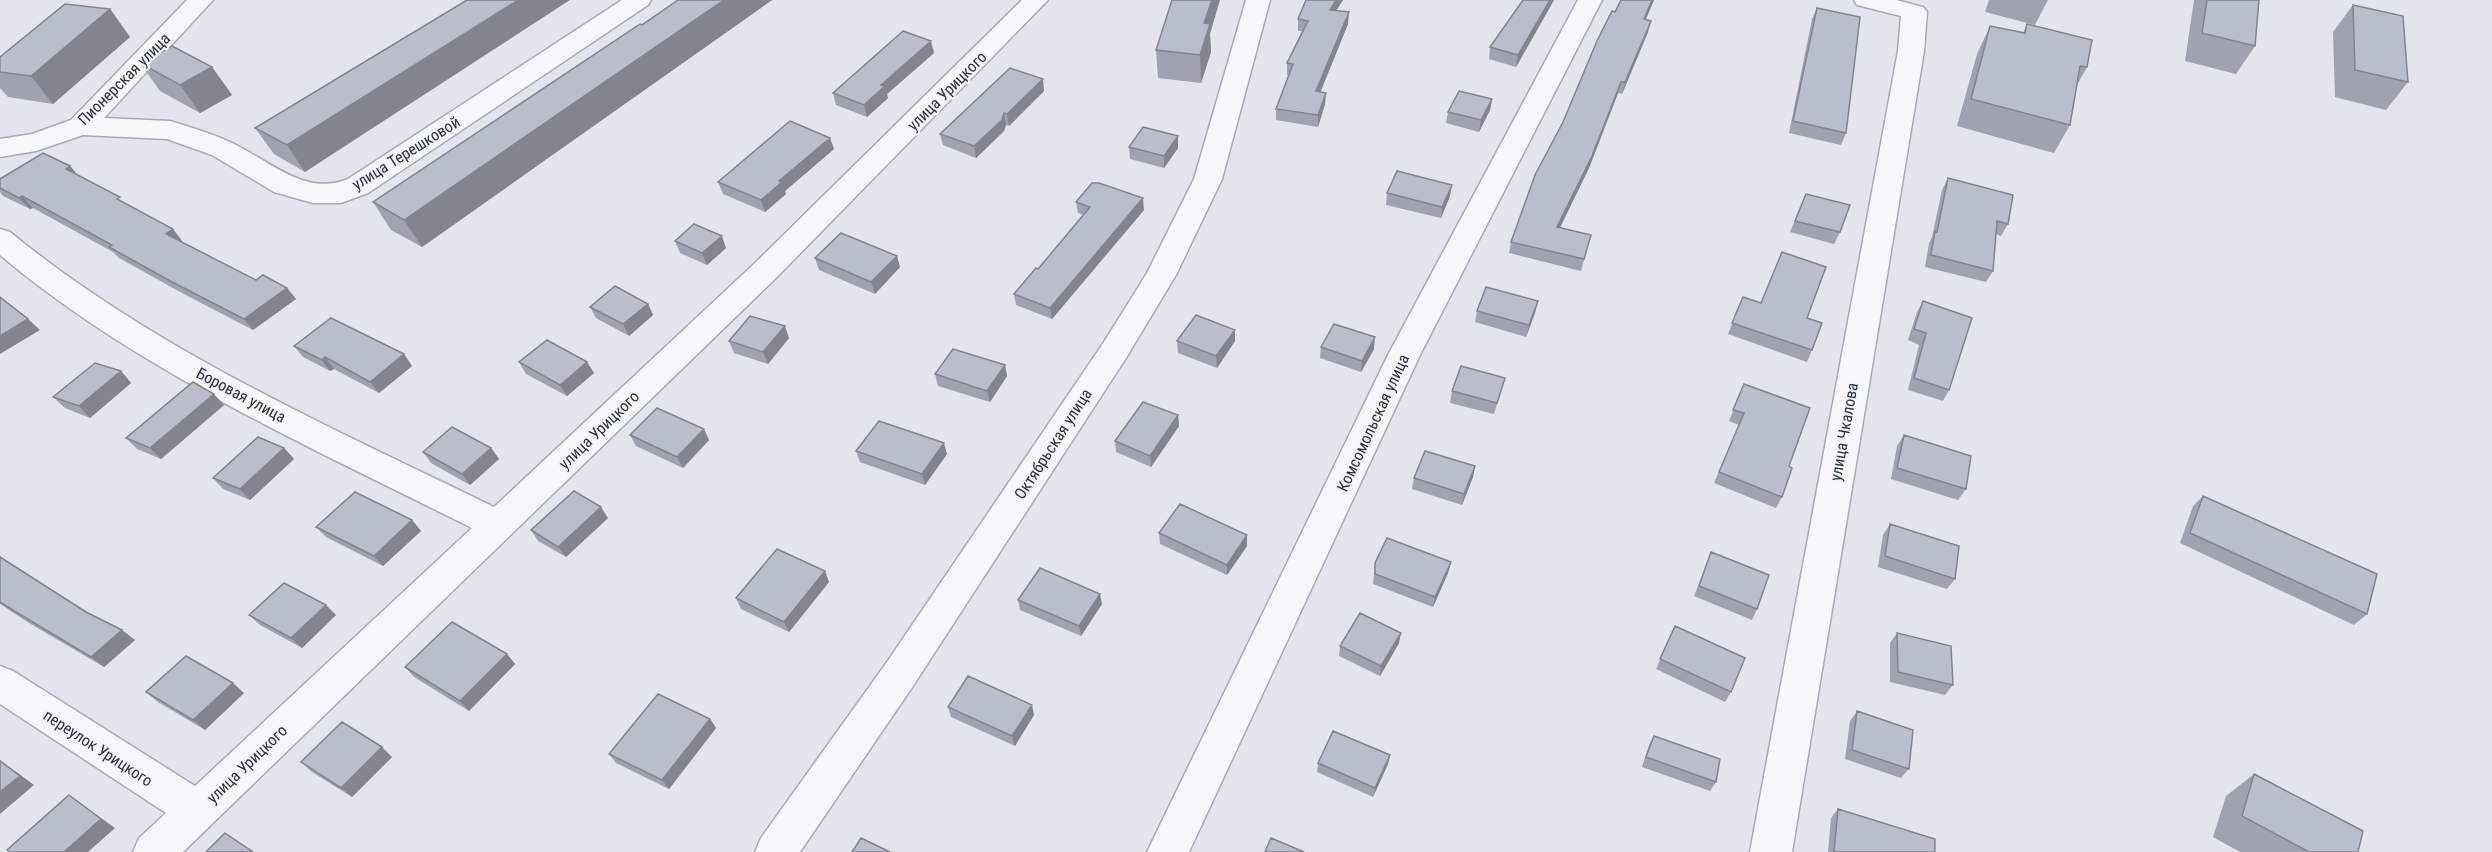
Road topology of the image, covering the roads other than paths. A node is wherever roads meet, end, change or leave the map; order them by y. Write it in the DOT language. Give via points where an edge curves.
graph roads {
  1 [pos="201,0"];
  2 [pos="639,0"];
  3 [pos="1036,0"];
  4 [pos="1258,0"];
  5 [pos="1590,0"];
  6 [pos="1866,0"];
  7 [pos="81,126"];
  8 [pos="0,148"];
  9 [pos="0,239"];
  10 [pos="499,525"];
  11 [pos="0,683"];
  12 [pos="198,811"];
  13 [pos="154,852"];
  14 [pos="776,852"];
  15 [pos="1168,852"];
  16 [pos="1772,852"];
  1 -- 7 [label="street, Пионерская улица"];
  2 -- 7 [label="street, улица Терешковой" via="358,186 341,193 313,193 284,185 222,149 170,130"];
  3 -- 10 [label="street, улица Урицкого" via="766,270"];
  4 -- 14 [label="street, Октябрьская улица" via="1208,179 1161,275 900,674"];
  5 -- 15 [label="street, Комсомольская улица" via="1404,355"];
  6 -- 16 [label="street, улица Чкалова" via="1914,12 1911,51"];
  7 -- 8 [label="street, Пионерская улица" via="36,142"];
  9 -- 10 [label="street, Боровая улица" via="33,268 163,355"];
  10 -- 12 [label="street, улица Урицкого"];
  11 -- 12 [label="street, переулок Урицкого"];
  12 -- 13 [label="street, улица Урицкого"];
}
